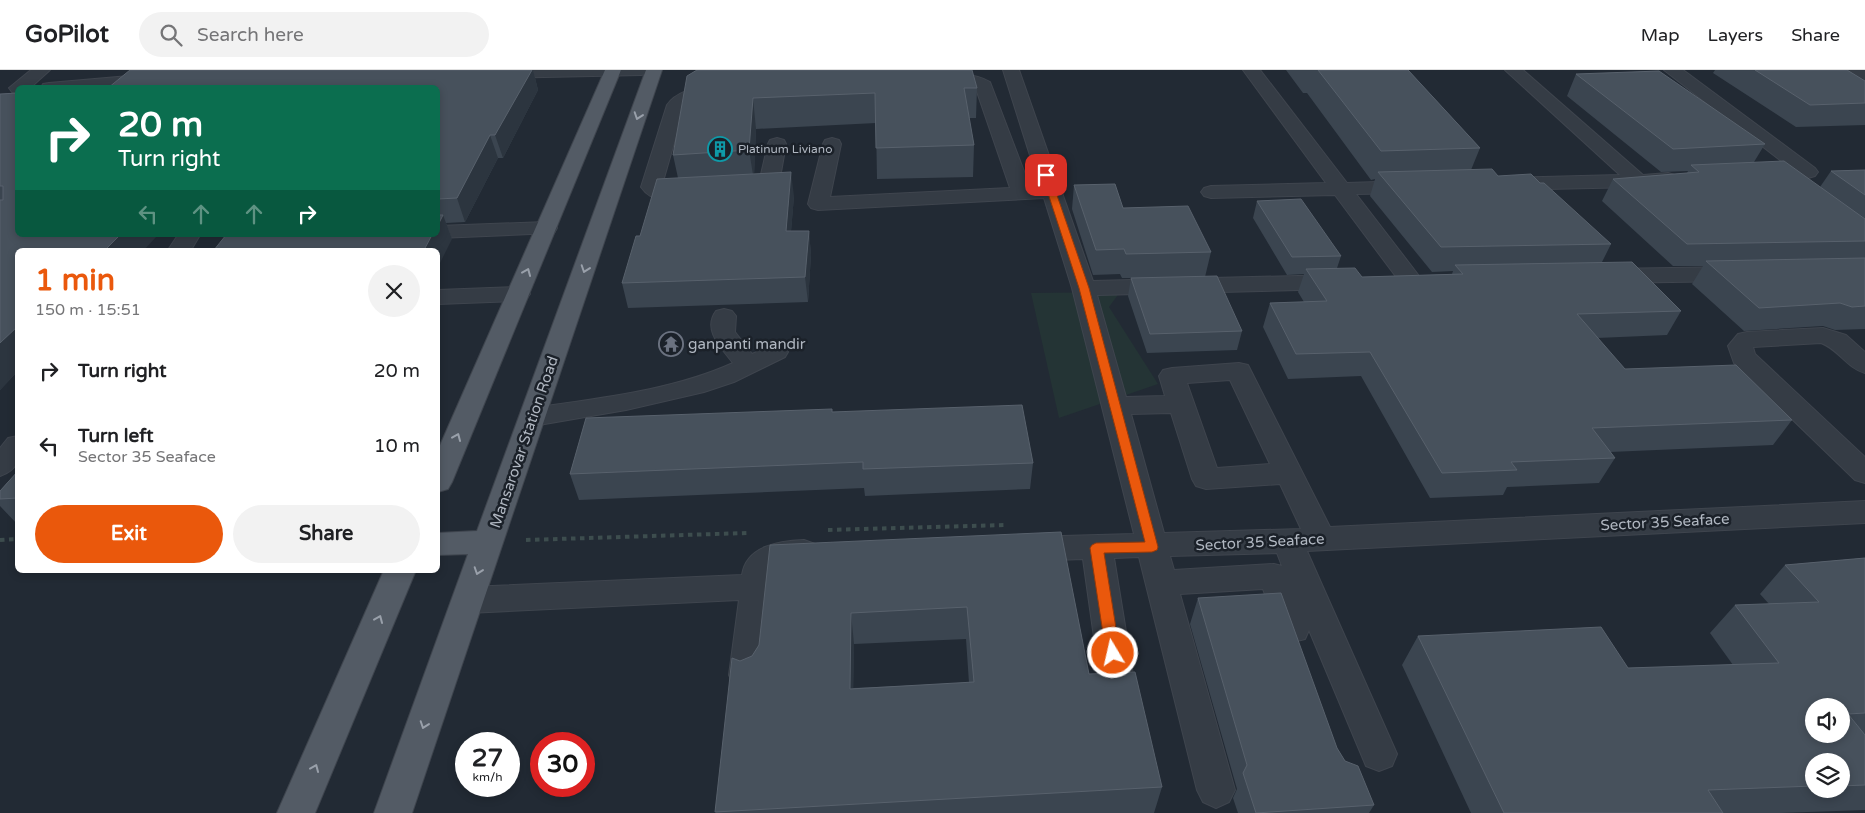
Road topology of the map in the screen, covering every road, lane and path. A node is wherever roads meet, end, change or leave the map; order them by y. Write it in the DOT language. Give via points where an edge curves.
graph roads {
  1 [pos="42,70"];
  2 [pos="613,70"];
  3 [pos="641,70"];
  4 [pos="654,70"];
  5 [pos="1012,70"];
  6 [pos="1251,70"];
  7 [pos="1513,70"];
  8 [pos="1672,70"];
  9 [pos="1855,70"];
  10 [pos="475,74"];
  11 [pos="1865,76"];
  12 [pos="167,78"];
  13 [pos="923,81"];
  14 [pos="21,85"];
  15 [pos="84,85"];
  16 [pos="735,88"];
  17 [pos="777,144"];
  18 [pos="832,144"];
  19 [pos="1776,174"];
  20 [pos="1746,175"];
  21 [pos="1687,178"];
  22 [pos="1638,181"];
  23 [pos="1524,184"];
  24 [pos="1486,185"];
  25 [pos="1428,186"];
  26 [pos="1343,189"];
  27 [pos="1798,190"];
  28 [pos="729,191"];
  29 [pos="710,192"];
  30 [pos="1052,192"];
  31 [pos="1211,192"];
  32 [pos="1022,194"];
  33 [pos="1545,204"];
  34 [pos="546,228"];
  35 [pos="440,232"];
  36 [pos="188,237"];
  37 [pos="181,248"];
  38 [pos="1602,256"];
  39 [pos="1759,273"];
  40 [pos="1623,276"];
  41 [pos="1584,277"];
  42 [pos="1084,288"];
  43 [pos="518,294"];
  44 [pos="440,297"];
  45 [pos="724,316"];
  46 [pos="776,352"];
  47 [pos="747,365"];
  48 [pos="1865,365"];
  49 [pos="1181,404"];
  50 [pos="1114,406"];
  51 [pos="533,417"];
  52 [pos="15,448"];
  53 [pos="0,466"];
  54 [pos="1863,469"];
  55 [pos="1289,473"];
  56 [pos="440,477"];
  57 [pos="1865,512"];
  58 [pos="15,539"];
  59 [pos="1322,539"];
  60 [pos="0,540"];
  61 [pos="1274,541"];
  62 [pos="489,542"];
  63 [pos="440,544"];
  64 [pos="1152,547"];
  65 [pos="1096,548"];
  66 [pos="1000,549"];
  67 [pos="835,552"];
  68 [pos="399,573"];
  69 [pos="1274,576"];
  70 [pos="1162,583"];
  71 [pos="756,587"];
  72 [pos="468,600"];
  73 [pos="1304,660"];
  74 [pos="746,674"];
  75 [pos="1118,687"];
  76 [pos="1379,754"];
  77 [pos="1216,790"];
  78 [pos="296,813"];
  79 [pos="394,813"];
  1 -- 14 [label="street"];
  2 -- 3 [label="street"];
  2 -- 10 [label="street"];
  2 -- 34 [label="main road"];
  4 -- 51 [label="main road, Mansarovar Station Road, one-way"];
  5 -- 30 [label="street"];
  6 -- 26 [label="street"];
  7 -- 22 [label="street"];
  8 -- 19 [label="street" via="1808,172"];
  9 -- 11 [label="street"];
  12 -- 15 [label="street"];
  13 -- 32 [label="street" via="962,79 984,86"];
  16 -- 29 [label="street" via="715,88 696,93 676,105 651,187 662,195"];
  17 -- 28 [label="street" via="768,188"];
  18 -- 32 [label="street" via="818,204"];
  19 -- 20 [label="street"];
  19 -- 27 [label="street"];
  21 -- 22 [label="street"];
  22 -- 23 [label="street"];
  23 -- 24 [label="street"];
  23 -- 33 [label="street"];
  25 -- 26 [label="street"];
  26 -- 31 [label="street"];
  26 -- 42 [label="street" via="1421,280"];
  30 -- 32 [label="street"];
  30 -- 42 [label="street"];
  34 -- 35 [label="street"];
  43 -- 34 [label="main road, one-way"];
  36 -- 37 [label="street"];
  38 -- 40 [label="street"];
  39 -- 40 [label="street"];
  40 -- 41 [label="street"];
  42 -- 50 [label="street"];
  43 -- 44 [label="street"];
  56 -- 43 [label="main road, one-way"];
  45 -- 47 [label="street" via="723,332"];
  46 -- 47 [label="street"];
  47 -- 51 [label="street" via="718,378 670,392"];
  48 -- 54 [label="street" via="1836,340 1823,335 1747,339 1740,346 1743,357"];
  49 -- 50 [label="street"];
  49 -- 55 [label="street" via="1206,479"];
  49 -- 55 [label="street" via="1172,376 1239,371"];
  50 -- 64 [label="street"];
  51 -- 62 [label="main road, Mansarovar Station Road"];
  52 -- 53 [label="street"];
  55 -- 59 [label="street"];
  57 -- 59 [label="street, Sector 35 Seaface"];
  58 -- 60 [label="path"];
  59 -- 61 [label="street, Sector 35 Seaface"];
  61 -- 64 [label="street, Sector 35 Seaface"];
  61 -- 69 [label="street"];
  61 -- 76 [label="street"];
  62 -- 63 [label="main road"];
  62 -- 72 [label="main road, Mansarovar Station Road, one-way"];
  64 -- 65 [label="street, Sector 35 Seaface"];
  64 -- 70 [label="street"];
  65 -- 66 [label="street, Sector 35 Seaface"];
  65 -- 75 [label="street"];
  67 -- 71 [label="street" via="786,552 773,556 759,566"];
  78 -- 68 [label="main road, one-way"];
  69 -- 70 [label="street"];
  69 -- 73 [label="street"];
  70 -- 77 [label="street"];
  71 -- 72 [label="street"];
  71 -- 74 [label="street"];
  72 -- 79 [label="main road, Mansarovar Station Road, one-way"];
}
